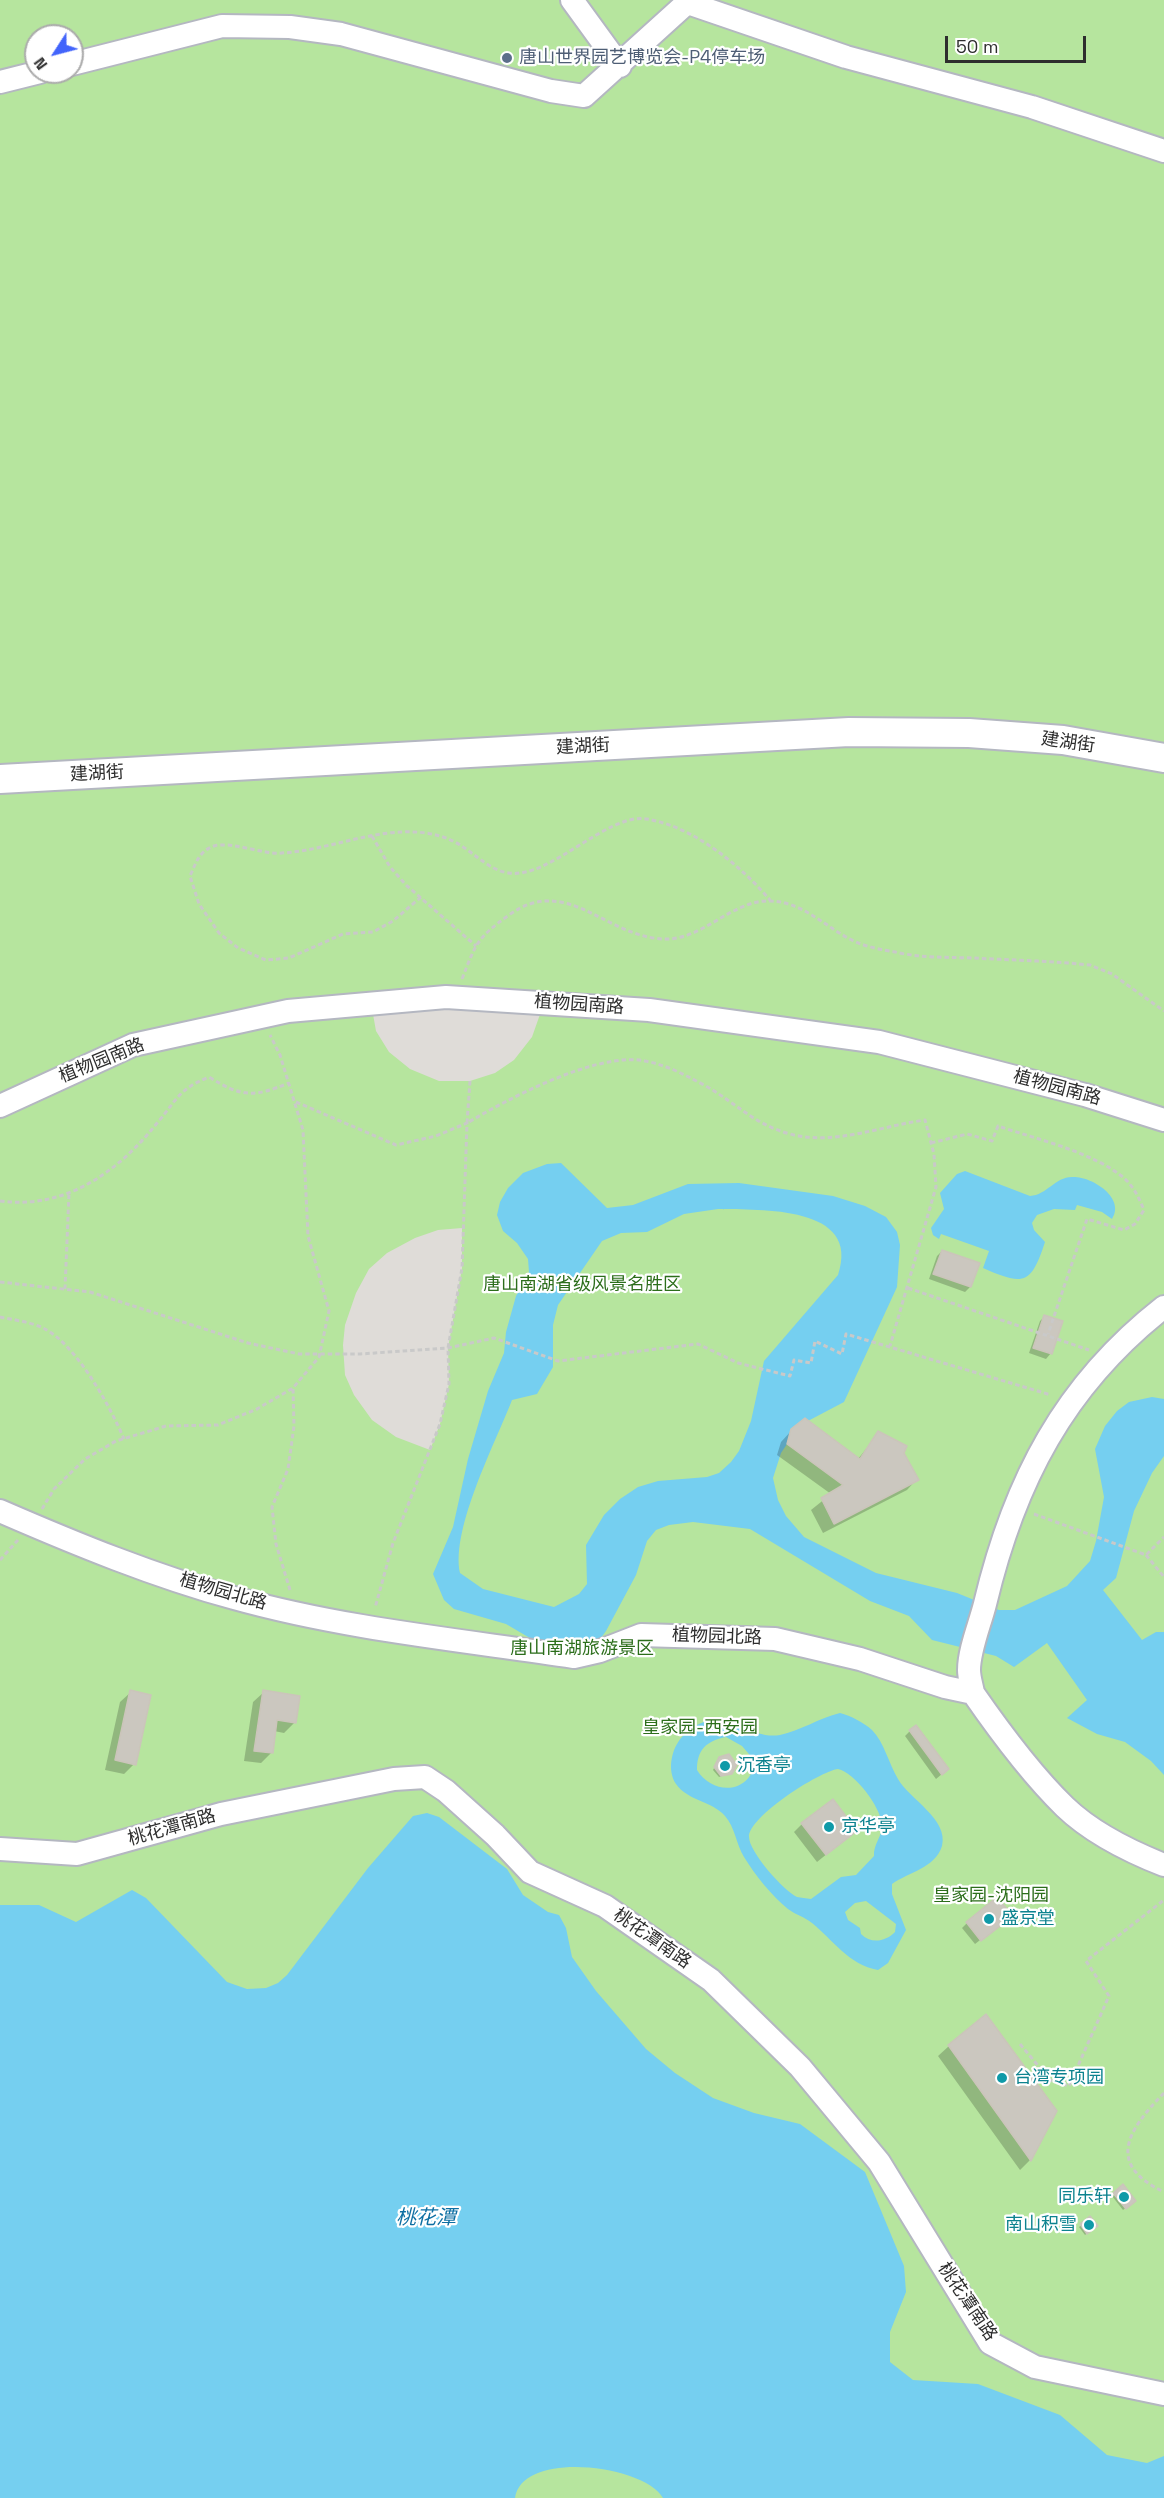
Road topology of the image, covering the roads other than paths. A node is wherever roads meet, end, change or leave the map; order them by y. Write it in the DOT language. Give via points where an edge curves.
graph roads {
  1 [pos="572,0"];
  2 [pos="689,2"];
  3 [pos="84,61"];
  4 [pos="620,66"];
  5 [pos="24,76"];
  6 [pos="0,82"];
  7 [pos="1164,151"];
  8 [pos="1164,758"];
  9 [pos="0,779"];
  10 [pos="0,1106"];
  11 [pos="1164,1120"];
  12 [pos="1164,1307"];
  13 [pos="0,1512"];
  14 [pos="973,1693"];
  15 [pos="0,1849"];
  16 [pos="1164,1865"];
  17 [pos="1164,2394"];
  1 -- 4 [label="street"];
  2 -- 4 [label="street"];
  2 -- 7 [label="street" via="846,57 1032,107"];
  3 -- 4 [label="street" via="222,26 290,27 342,34 551,91 584,96"];
  5 -- 6 [label="street"];
  8 -- 9 [label="street, 建湖街" via="1063,740 969,733 849,732"];
  10 -- 11 [label="street, 植物园南路" via="133,1045 288,1011 455,998 649,1010 879,1042 1085,1095"];
  12 -- 14 [label="street" via="1123,1340 1071,1401 1013,1506 969,1670"];
  13 -- 14 [label="street, 植物园北路" via="84,1547 235,1598 369,1627 574,1657 641,1635 775,1639 860,1659"];
  14 -- 16 [label="street" via="1066,1808 1141,1856"];
  15 -- 17 [label="street, 桃花潭南路" via="77,1854 221,1814 394,1779 425,1778 446,1791 530,1872 605,1906 711,1980 792,2059 879,2162 990,2343 1035,2367"];
}
